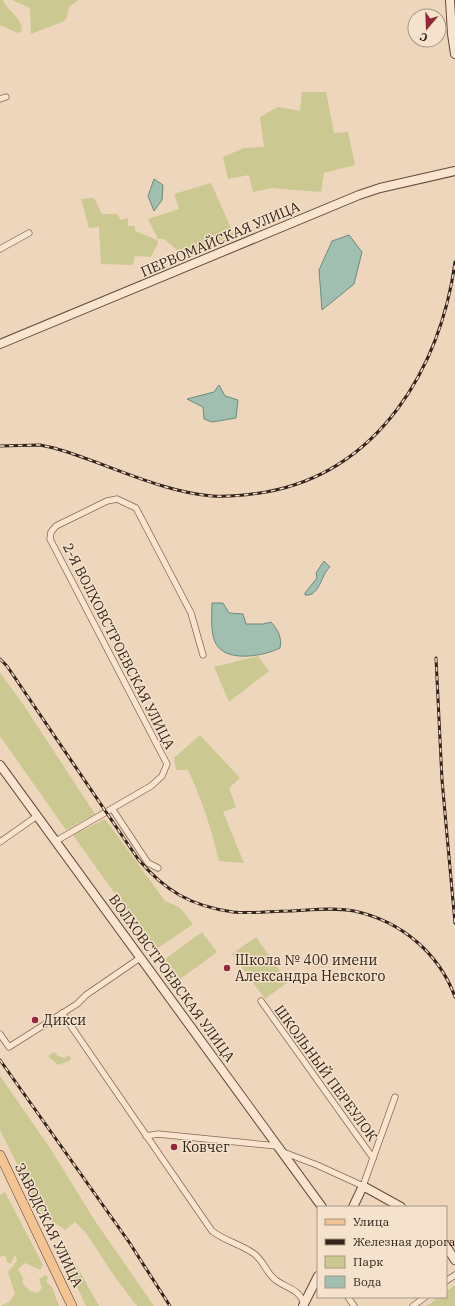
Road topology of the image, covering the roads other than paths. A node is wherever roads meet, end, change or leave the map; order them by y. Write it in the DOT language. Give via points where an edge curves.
graph roads {
  1 [pos="450,0"];
  2 [pos="455,54"];
  3 [pos="6,97"];
  4 [pos="0,99"];
  5 [pos="455,171"];
  6 [pos="28,233"];
  7 [pos="0,249"];
  8 [pos="0,344"];
  9 [pos="203,655"];
  10 [pos="0,765"];
  11 [pos="113,810"];
  12 [pos="37,816"];
  13 [pos="56,841"];
  14 [pos="0,842"];
  15 [pos="158,868"];
  16 [pos="140,958"];
  17 [pos="261,1001"];
  18 [pos="62,1013"];
  19 [pos="0,1034"];
  20 [pos="395,1098"];
  21 [pos="146,1136"];
  22 [pos="279,1149"];
  23 [pos="0,1156"];
  24 [pos="373,1158"];
  25 [pos="363,1186"];
  26 [pos="321,1206"];
  27 [pos="353,1206"];
  28 [pos="399,1206"];
  29 [pos="447,1248"];
  30 [pos="455,1260"];
  31 [pos="317,1278"];
  32 [pos="424,1298"];
  33 [pos="304,1305"];
  34 [pos="72,1306"];
  35 [pos="413,1306"];
  1 -- 2 [label="street"];
  3 -- 4 [label="street"];
  5 -- 8 [label="street, ПЕРВОМАЙСКАЯ УЛИЦА" via="359,195"];
  6 -- 7 [label="street"];
  9 -- 11 [label="street, 2-Я ВОЛХОВСТРОЕВСКАЯ УЛИЦА" via="191,613 136,508 117,499 107,501 56,526 50,532 50,539 166,764 162,776 152,786"];
  10 -- 12 [label="street, ВОЛХОВСТРОЕВСКАЯ УЛИЦА"];
  11 -- 13 [label="street"];
  11 -- 15 [label="street" via="148,863"];
  12 -- 13 [label="street, ВОЛХОВСТРОЕВСКАЯ УЛИЦА"];
  12 -- 14 [label="street"];
  13 -- 16 [label="street, ВОЛХОВСТРОЕВСКАЯ УЛИЦА"];
  16 -- 18 [label="street"];
  16 -- 22 [label="street, ВОЛХОВСТРОЕВСКАЯ УЛИЦА"];
  17 -- 24 [label="street, ШКОЛЬНЫЙ ПЕРЕУЛОК"];
  18 -- 19 [label="street" via="9,1047"];
  18 -- 21 [label="street"];
  20 -- 24 [label="street"];
  21 -- 22 [label="street" via="158,1134 209,1138"];
  21 -- 33 [label="street" via="212,1231 221,1238 254,1253 276,1281 300,1294"];
  22 -- 25 [label="street"];
  22 -- 26 [label="street, ВОЛХОВСТРОЕВСКАЯ УЛИЦА"];
  23 -- 34 [label="main road, ЗАВОДСКАЯ УЛИЦА"];
  24 -- 25 [label="street"];
  25 -- 27 [label="street"];
  25 -- 28 [label="street"];
  29 -- 30 [label="street"];
  31 -- 33 [label="street"];
  32 -- 35 [label="street"];
}
